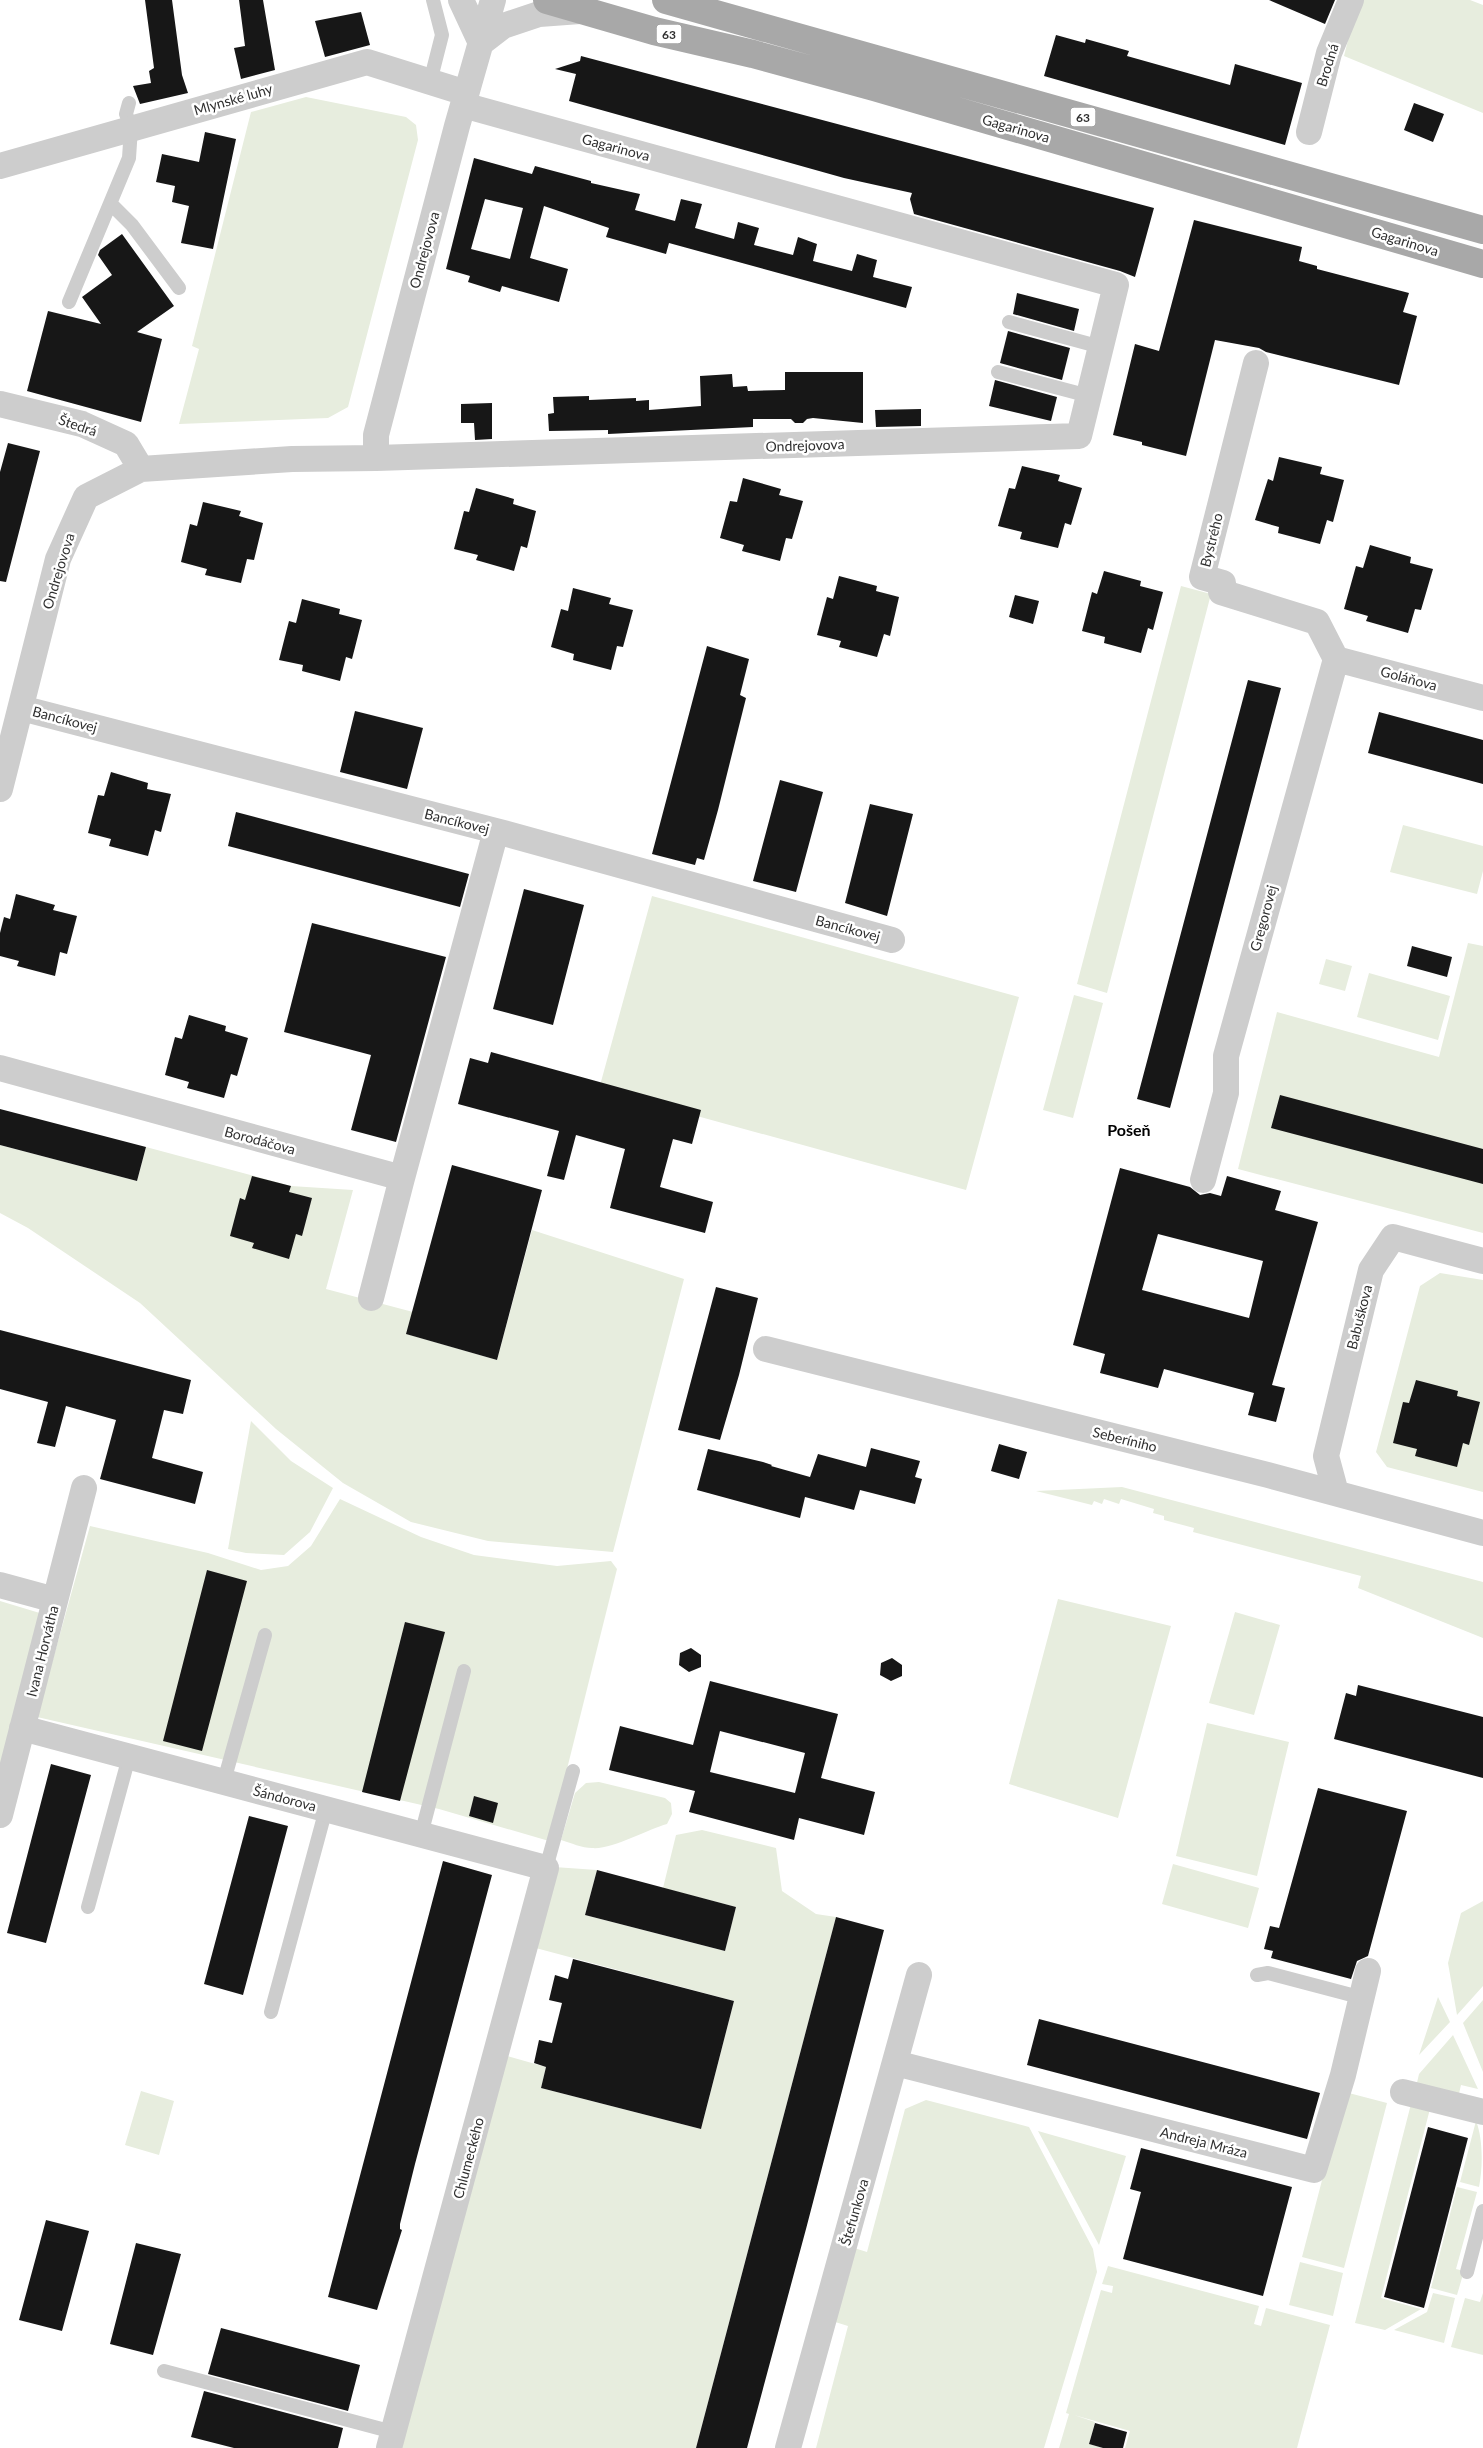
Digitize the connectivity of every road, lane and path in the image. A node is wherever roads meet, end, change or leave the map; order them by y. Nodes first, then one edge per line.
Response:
1 (432, 0) edge
2 (461, 0) edge
3 (493, 0) edge
4 (547, 0) edge
5 (666, 0) edge
6 (1351, 0) edge
7 (587, 11) junction
8 (481, 42) junction
9 (430, 82) junction
10 (465, 99) junction
11 (130, 115) junction
12 (1309, 132) dead end
13 (0, 166) edge
14 (111, 204) junction
15 (1483, 230) edge
16 (1483, 264) edge
17 (1116, 286) joint
18 (179, 288) dead end
19 (69, 302) dead end
20 (1009, 322) dead end
21 (1100, 347) junction
22 (1256, 363) dead end
23 (998, 372) dead end
24 (1089, 396) junction
25 (0, 404) edge
26 (376, 458) junction
27 (141, 469) junction
28 (1336, 659) junction
29 (1483, 698) edge
30 (21, 708) junction
31 (0, 789) edge
32 (496, 831) junction
33 (892, 940) dead end
34 (0, 1068) edge
35 (402, 1178) junction
36 (1204, 1180) dead end
37 (1483, 1261) edge
38 (371, 1298) dead end
39 (766, 1349) dead end
40 (84, 1488) dead end
41 (1336, 1493) junction
42 (1483, 1534) edge
43 (0, 1584) edge
44 (55, 1600) junction
45 (265, 1634) dead end
46 (464, 1671) dead end
47 (22, 1728) junction
48 (129, 1757) junction
49 (573, 1770) dead end
50 (224, 1782) junction
51 (326, 1809) junction
52 (0, 1814) edge
53 (421, 1835) junction
54 (546, 1868) junction
55 (88, 1907) dead end
56 (1368, 1971) dead end
57 (919, 1975) dead end
58 (1256, 1975) dead end
59 (1363, 1998) junction
60 (271, 2012) dead end
61 (895, 2063) junction
62 (1403, 2092) dead end
63 (1483, 2112) edge
64 (1483, 2211) edge
65 (1467, 2272) dead end
66 (164, 2371) dead end
67 (391, 2440) edge
68 (788, 2448) edge

1 - 9 lane
2 - 8 street
3 - 8 street, Ondrejovova
4 - 7 main road, Gagarinova / 63
5 - 15 main road, Gagarinova / 63
6 - 12 street, Brodná
7 - 8 street
7 - 16 main road, Gagarinova / 63
8 - 10 street, Ondrejovova
9 - 10 street, Mlynské luhy
9 - 11 street, Mlynské luhy
10 - 17 street, Gagarinova
10 - 26 street, Ondrejovova
11 - 13 street, Mlynské luhy
11 - 14 lane
14 - 18 lane
14 - 19 lane
17 - 21 street, Ondrejovova
20 - 21 lane
21 - 24 street, Ondrejovova
22 - 28 street, Bystrého
23 - 24 lane
24 - 26 street, Ondrejovova
25 - 27 street, Štedrá
26 - 27 street, Ondrejovova
27 - 30 street, Ondrejovova
28 - 29 street, Goláňova
28 - 36 street, Gregorovej
30 - 31 street, Ondrejovova
30 - 32 street, Bancíkovej
32 - 33 street, Bancíkovej
32 - 35 street
34 - 35 street, Borodáčova
35 - 38 street
37 - 41 street, Babuškova
39 - 41 street, Seberíniho
40 - 44 street, Ivana Horvátha
41 - 42 street, Seberíniho
43 - 44 street
44 - 47 street, Ivana Horvátha
45 - 50 lane
46 - 53 lane
47 - 48 street, Šándorova
47 - 52 street, Ivana Horvátha
48 - 50 street, Šándorova
48 - 55 lane
49 - 54 lane
50 - 51 street, Šándorova
51 - 53 street, Šándorova
51 - 60 lane
53 - 54 street, Šándorova
54 - 67 street, Chlumeckého
56 - 59 street, Andreja Mráza
57 - 61 street, Štefunkova
58 - 59 lane
59 - 61 street, Andreja Mráza
61 - 68 street, Štefunkova
62 - 63 street
64 - 65 lane
66 - 67 lane

